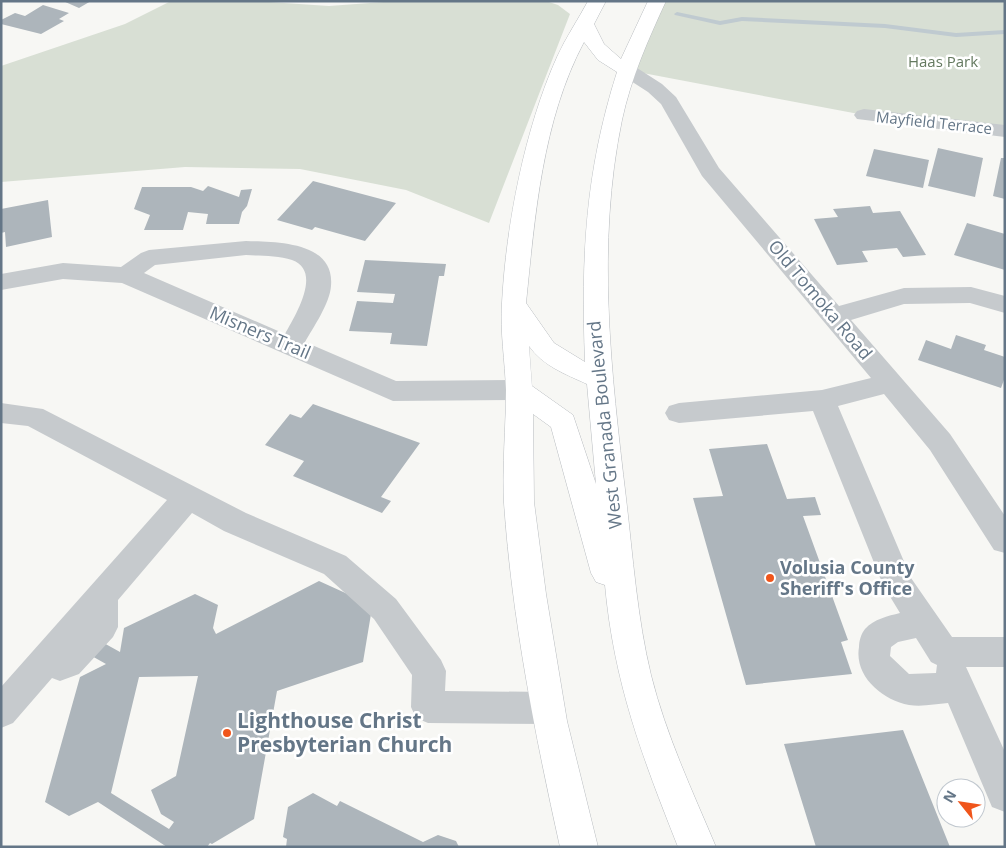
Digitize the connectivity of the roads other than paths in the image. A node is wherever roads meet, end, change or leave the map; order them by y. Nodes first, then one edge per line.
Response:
1 (597, 1) edge
2 (657, 1) edge
3 (584, 22) junction
4 (627, 70) junction
5 (864, 115) dead end
6 (1005, 131) edge
7 (126, 275) junction
8 (1, 282) edge
9 (514, 304) junction
10 (1005, 305) edge
11 (834, 316) junction
12 (290, 346) junction
13 (598, 378) junction
14 (891, 383) junction
15 (519, 390) junction
16 (822, 400) junction
17 (679, 412) dead end
18 (1, 413) edge
19 (187, 498) junction
20 (1001, 531) edge
21 (923, 622) junction
22 (629, 649) junction
23 (943, 652) junction
24 (1005, 652) edge
25 (958, 686) junction
26 (548, 708) junction
27 (1, 712) edge
28 (1005, 794) edge
29 (579, 847) edge
30 (697, 847) edge

1 - 3 main road
2 - 4 main road, West Granada Boulevard
3 - 4 main road
3 - 9 main road
4 - 11 street, Old Tomoka Road
4 - 13 main road, West Granada Boulevard
5 - 6 street, Mayfield Terrace
7 - 8 street, Misners Trail
7 - 12 street, Misners Trail
7 - 12 street
9 - 13 main road
9 - 15 main road
10 - 11 street
11 - 14 street, Old Tomoka Road
12 - 15 street, Misners Trail
13 - 22 main road, West Granada Boulevard
14 - 16 street
14 - 20 street, Old Tomoka Road
15 - 22 main road
15 - 26 main road
16 - 17 street
16 - 21 street
18 - 19 street
19 - 26 street
19 - 27 street
21 - 23 street
21 - 25 street
22 - 30 main road, West Granada Boulevard
23 - 24 street
23 - 25 street
25 - 28 street
26 - 29 main road

